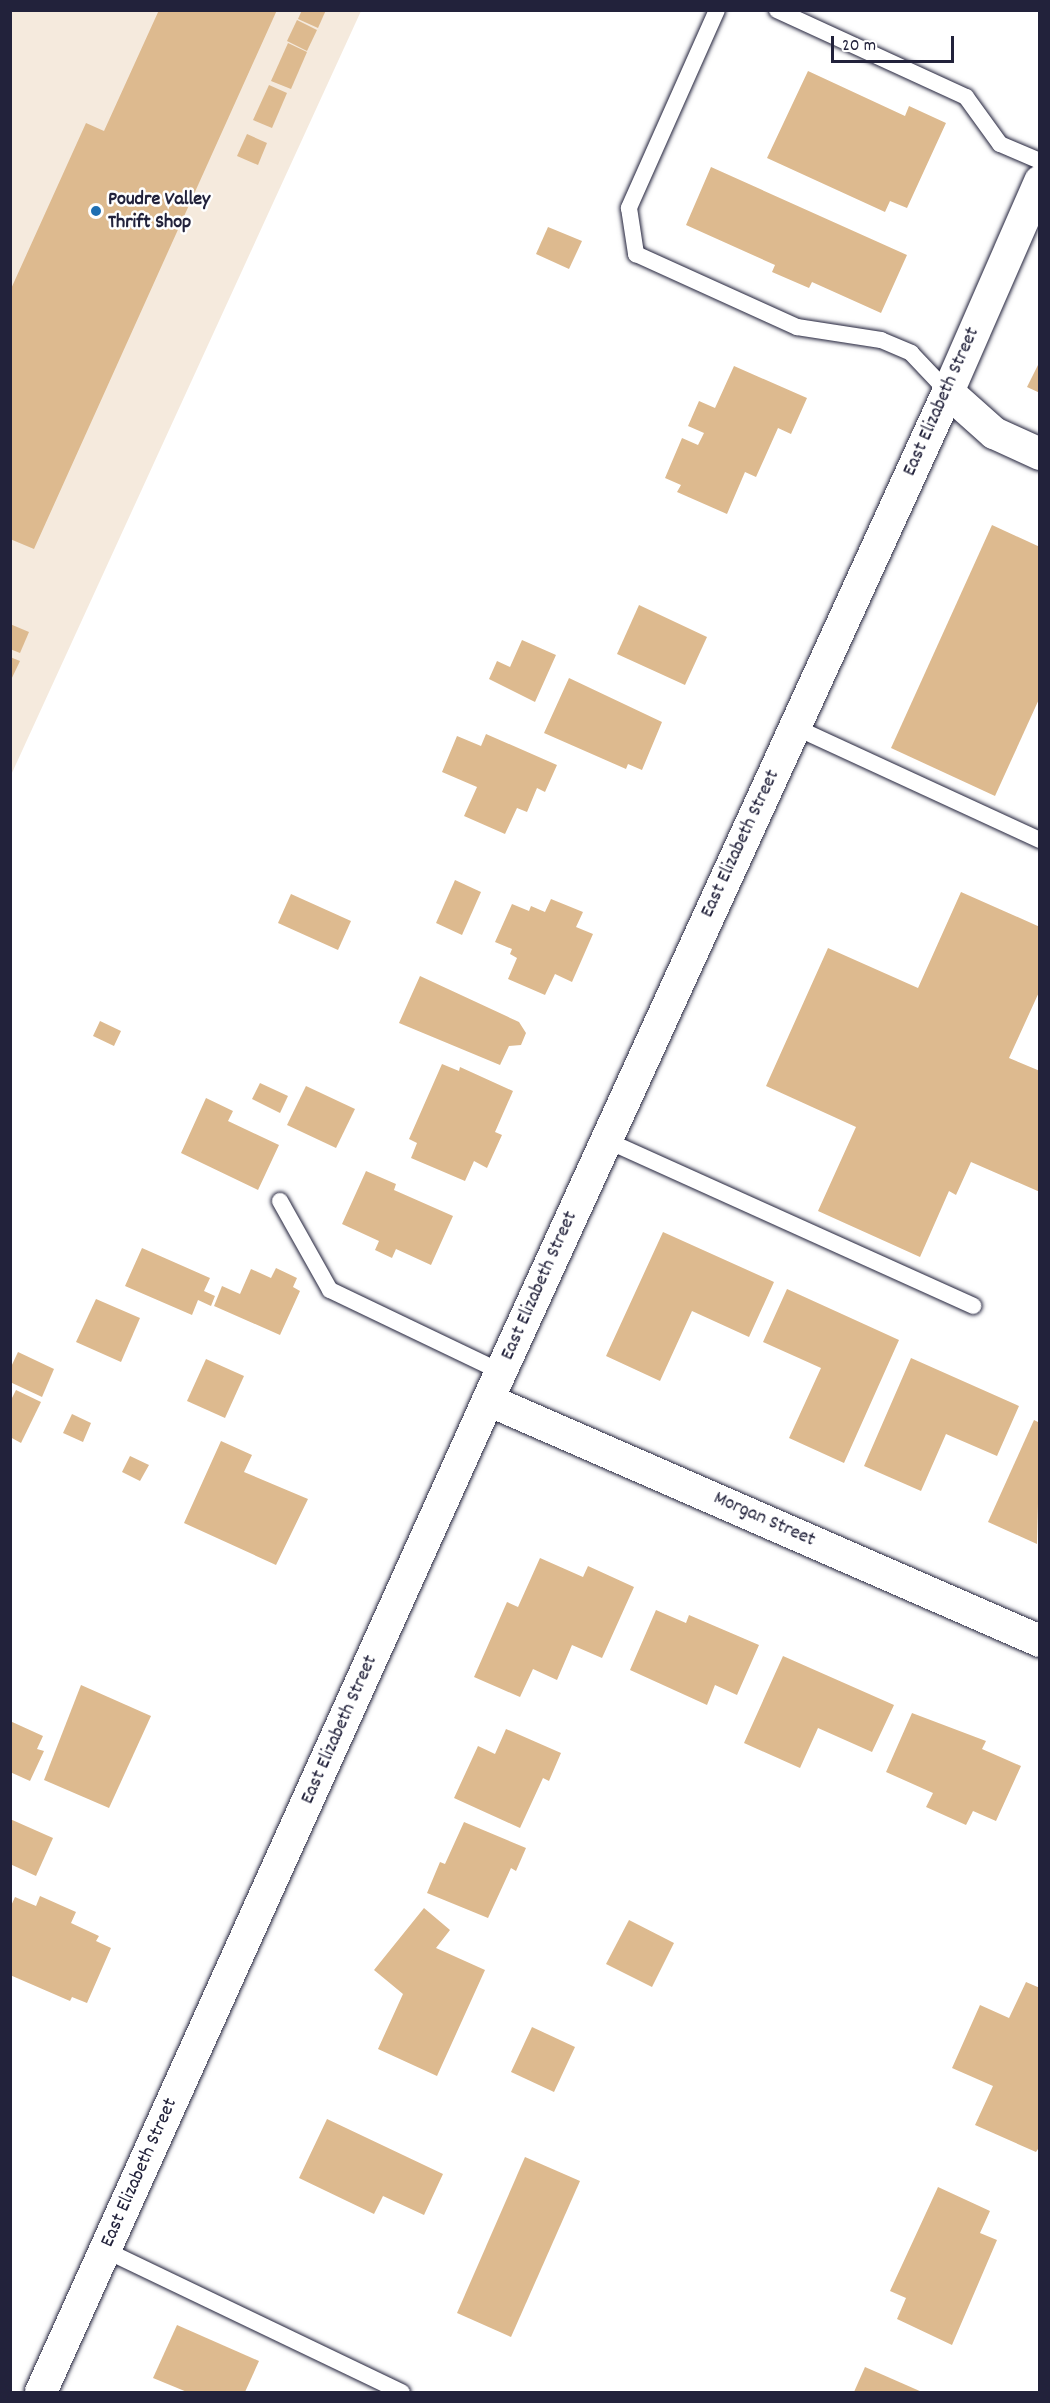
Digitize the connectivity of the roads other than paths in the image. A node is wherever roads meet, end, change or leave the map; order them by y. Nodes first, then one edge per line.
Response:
1 (717, 10) edge
2 (777, 10) edge
3 (1040, 160) edge
4 (1040, 181) edge
5 (948, 392) junction
6 (1040, 454) edge
7 (795, 727) junction
8 (1040, 840) edge
9 (606, 1140) junction
10 (280, 1201) dead end
11 (973, 1306) dead end
12 (494, 1386) junction
13 (1040, 1641) edge
14 (105, 2250) junction
15 (41, 2392) edge
16 (402, 2392) edge

1 - 5 lane
2 - 3 lane
4 - 5 street, East Elizabeth Street
5 - 6 street
5 - 7 street, East Elizabeth Street
7 - 8 lane
7 - 9 street, East Elizabeth Street
9 - 11 lane
9 - 12 street, East Elizabeth Street
10 - 12 lane
12 - 13 street, Morgan Street
12 - 14 street, East Elizabeth Street
14 - 15 street, East Elizabeth Street
14 - 16 lane

